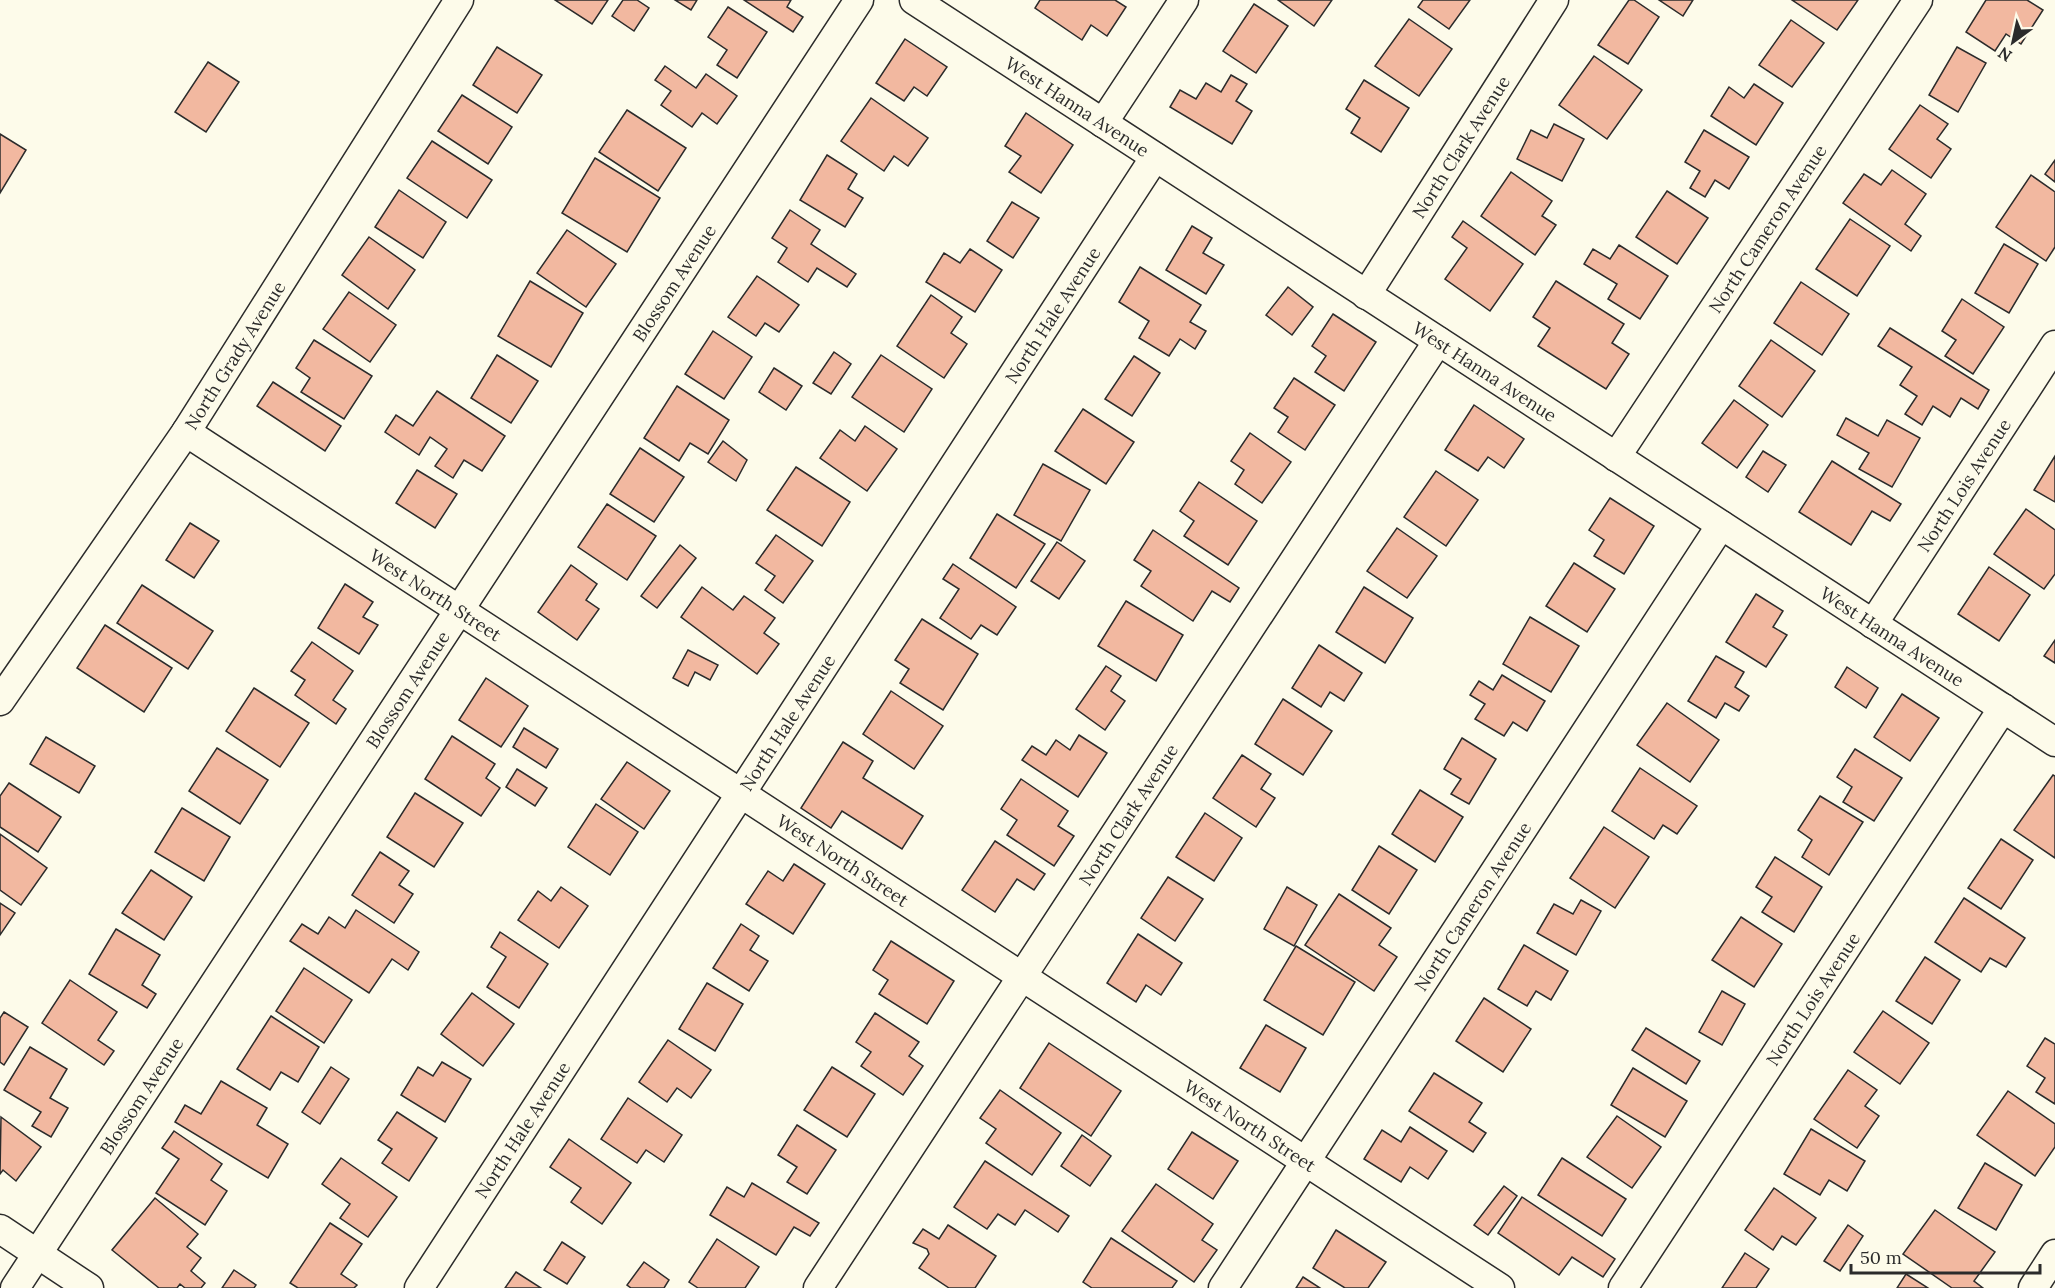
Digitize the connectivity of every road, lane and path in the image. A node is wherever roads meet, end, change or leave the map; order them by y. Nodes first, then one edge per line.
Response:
1 (459, 0) edge
2 (859, 0) edge
3 (914, 0) edge
4 (1184, 0) edge
5 (1554, 0) edge
6 (1918, 0) edge
7 (1103, 123) junction
8 (1155, 157) junction
9 (1366, 295) junction
10 (1438, 341) junction
11 (2055, 345) edge
12 (186, 432) junction
13 (1616, 457) junction
14 (1721, 525) junction
15 (460, 610) junction
16 (1873, 624) junction
17 (0, 701) edge
18 (2003, 708) junction
19 (2055, 742) edge
20 (741, 794) junction
21 (1023, 977) junction
22 (1306, 1162) junction
23 (0, 1229) edge
24 (38, 1254) junction
25 (2055, 1254) edge
26 (15, 1288) edge
27 (89, 1288) edge
28 (419, 1288) edge
29 (818, 1288) edge
30 (1223, 1288) edge
31 (1500, 1288) edge
32 (1623, 1288) edge
33 (2033, 1288) edge

1 - 12 street, North Grady Avenue
2 - 15 street, Blossom Avenue
3 - 7 street, West Hanna Avenue
4 - 7 street
5 - 9 street, North Clark Avenue
6 - 13 street, North Cameron Avenue
7 - 8 street, West Hanna Avenue
8 - 9 street, West Hanna Avenue
8 - 20 street, North Hale Avenue
9 - 10 street, West Hanna Avenue
10 - 13 street, West Hanna Avenue
10 - 21 street, North Clark Avenue
11 - 16 street, North Lois Avenue
12 - 15 street, West North Street
12 - 17 street, North Grady Avenue
13 - 14 street, West Hanna Avenue
14 - 16 street, West Hanna Avenue
14 - 22 street, North Cameron Avenue
15 - 20 street, West North Street
15 - 24 street, Blossom Avenue
16 - 18 street, West Hanna Avenue
18 - 19 street, West Hanna Avenue
18 - 32 street, North Lois Avenue
20 - 21 street, West North Street
20 - 28 street, North Hale Avenue
21 - 22 street, West North Street
21 - 29 street, North Clark Avenue
22 - 30 street, North Cameron Avenue
22 - 31 street, West North Street
23 - 24 street
24 - 26 street, Blossom Avenue
24 - 27 street
25 - 33 street

